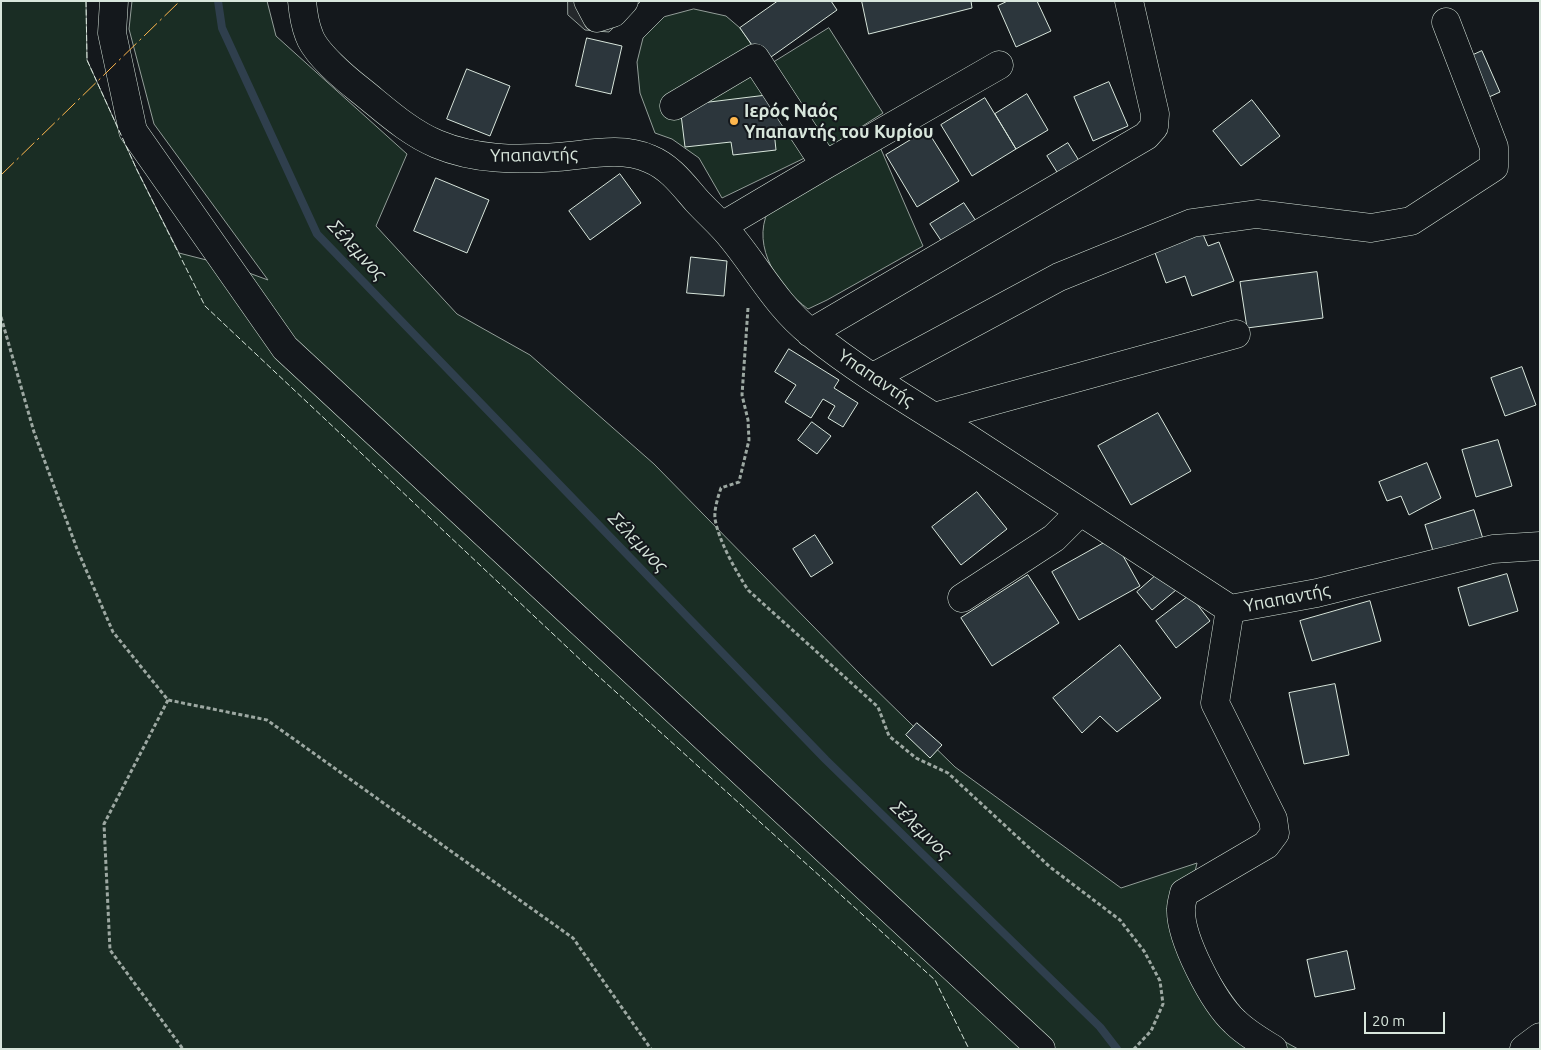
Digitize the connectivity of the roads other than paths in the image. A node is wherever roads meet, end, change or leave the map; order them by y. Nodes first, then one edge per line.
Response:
1 (114, 1) edge
2 (302, 1) edge
3 (588, 1) edge
4 (624, 1) edge
5 (1129, 1) edge
6 (1446, 22) dead end
7 (999, 64) dead end
8 (674, 106) dead end
9 (825, 165) junction
10 (722, 226) junction
11 (810, 333) junction
12 (1236, 334) dead end
13 (873, 377) junction
14 (934, 416) junction
15 (1080, 512) junction
16 (1540, 546) edge
17 (962, 598) dead end
18 (1230, 609) junction
19 (1540, 1037) edge
20 (1041, 1049) edge
21 (1273, 1049) edge
22 (1524, 1049) edge

1 - 20 street
2 - 10 street, Υπαπαντής
3 - 4 street
5 - 11 street
6 - 13 street
7 - 9 street
8 - 9 street
9 - 10 street
10 - 11 street, Υπαπαντής
11 - 13 street, Υπαπαντής
12 - 14 street
13 - 14 street, Υπαπαντής
14 - 15 street, Υπαπαντής
15 - 17 street
15 - 18 street, Υπαπαντής
16 - 18 street, Υπαπαντής
18 - 21 street
19 - 22 street

